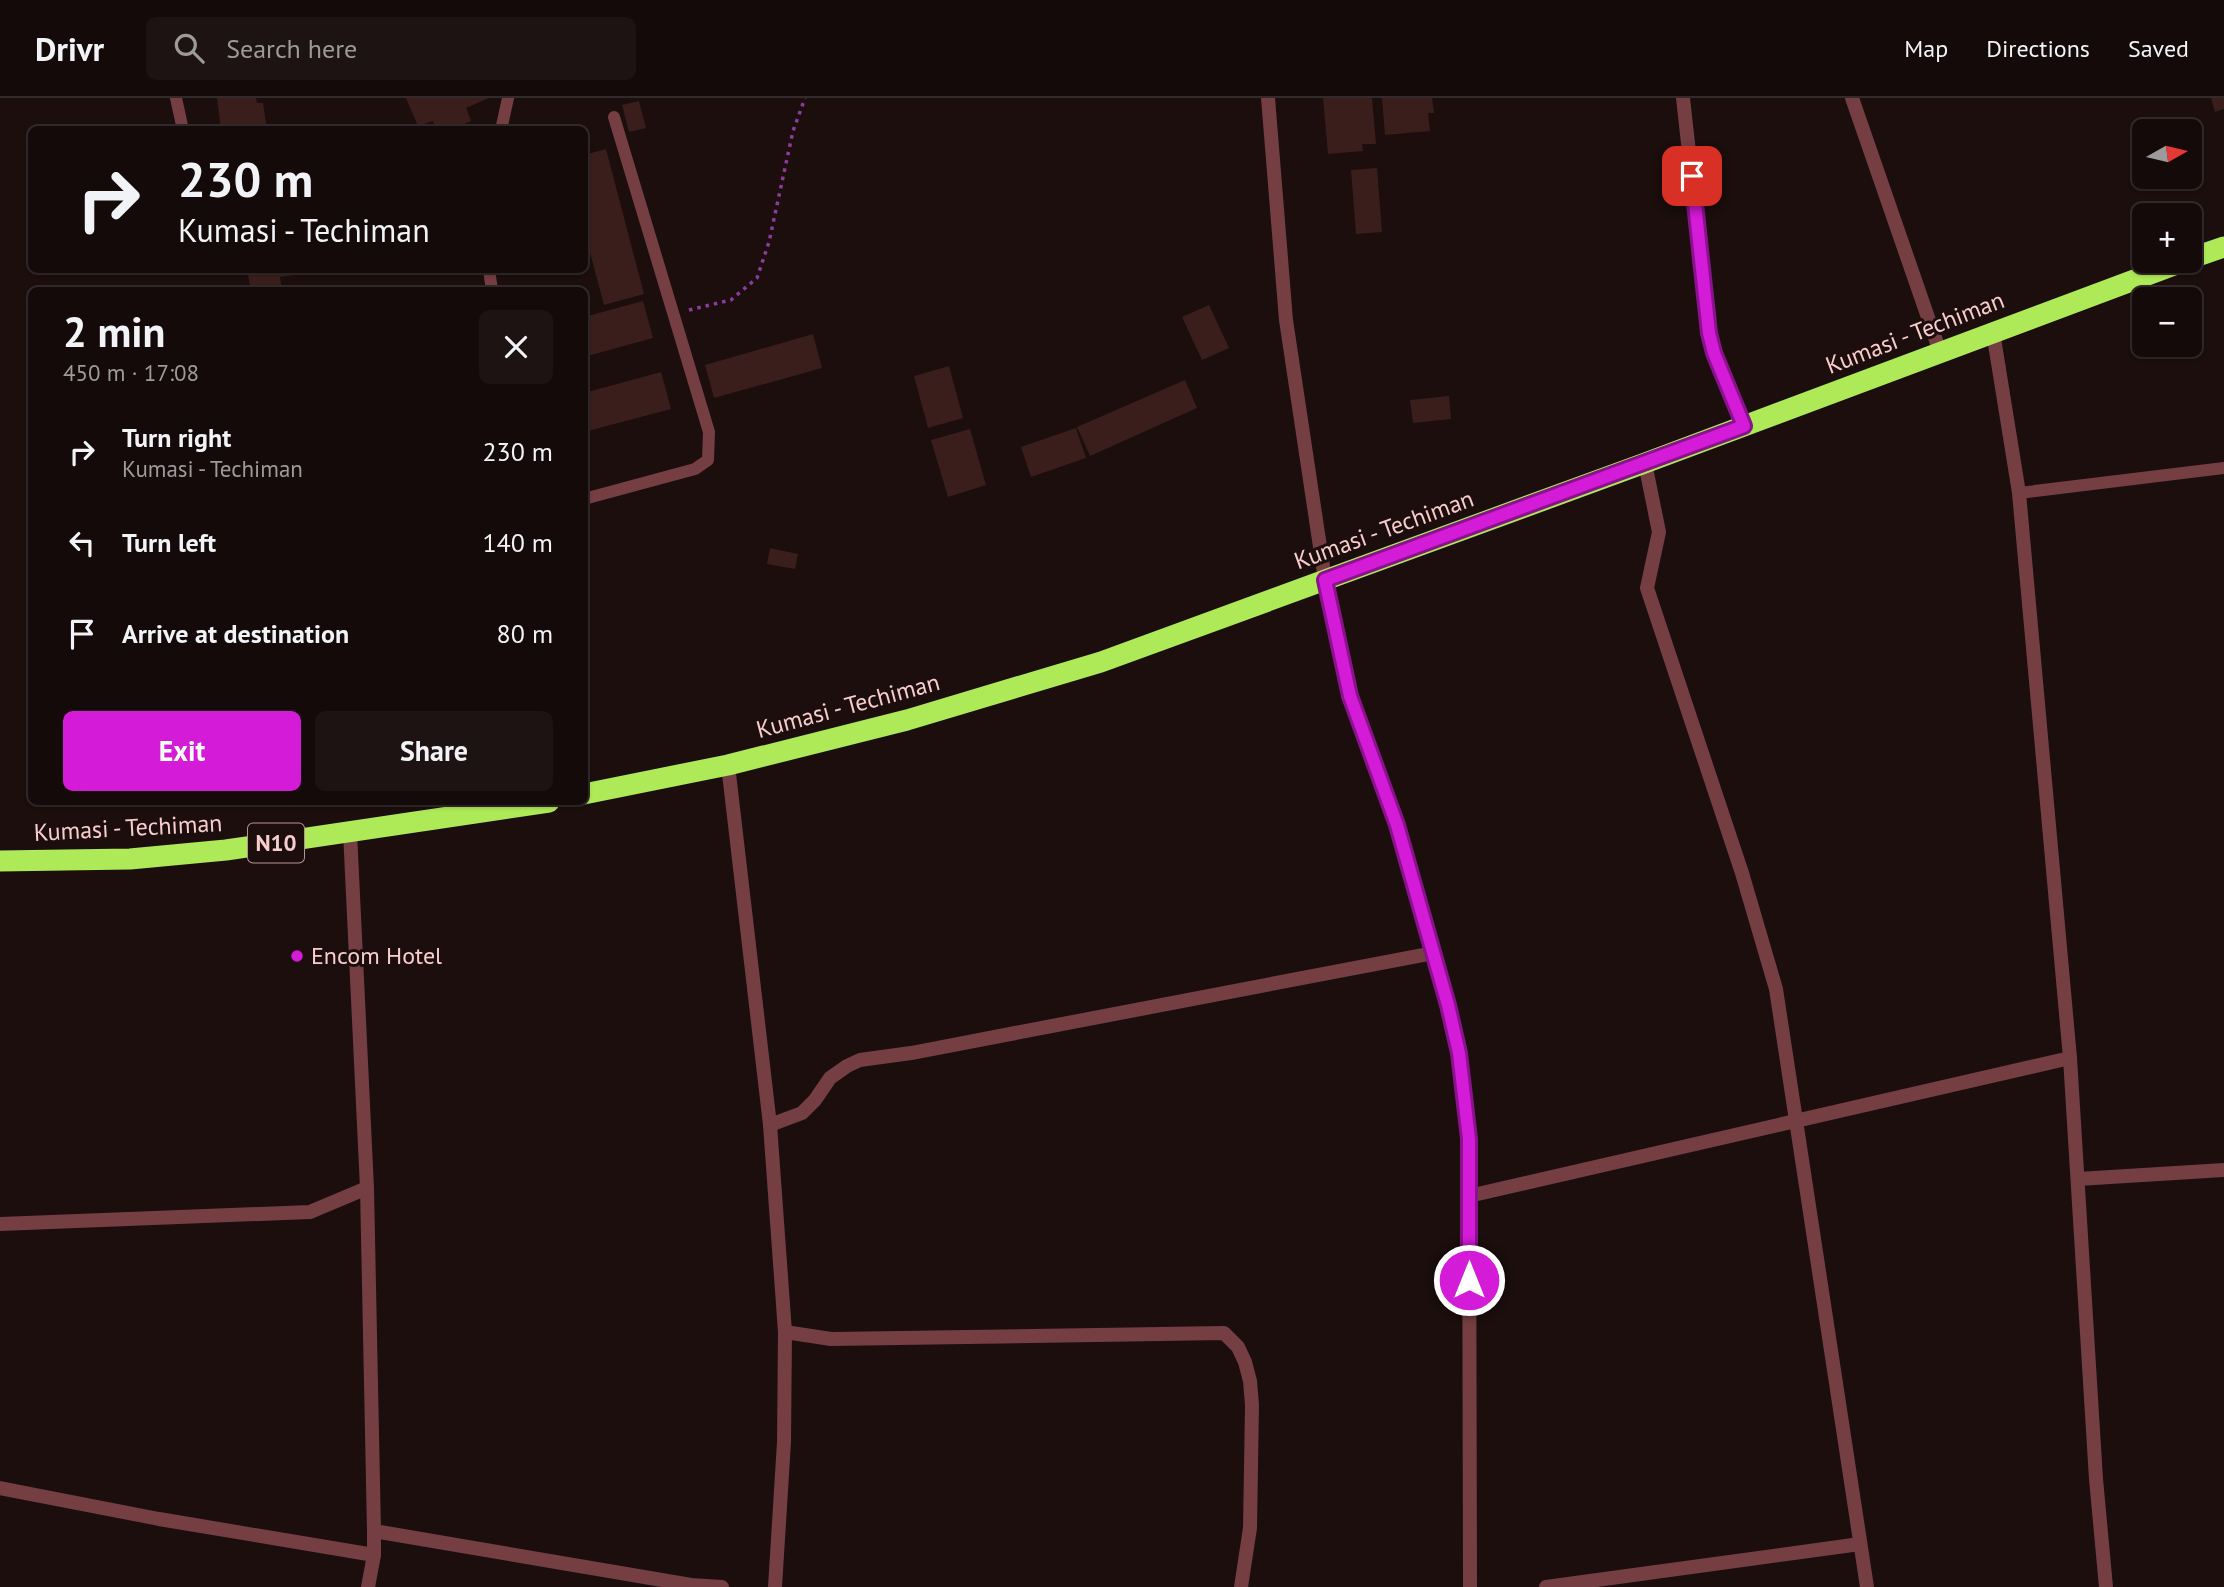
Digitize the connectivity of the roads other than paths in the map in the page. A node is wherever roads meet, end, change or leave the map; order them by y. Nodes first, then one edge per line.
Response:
1 (176, 98) edge
2 (508, 98) edge
3 (1268, 98) edge
4 (1683, 98) edge
5 (1852, 98) edge
6 (614, 117) dead end
7 (182, 126) edge
8 (502, 126) edge
9 (2224, 247) edge
10 (2202, 255) edge
11 (2152, 273) edge
12 (1993, 332) junction
13 (1940, 352) junction
14 (1744, 426) junction
15 (1644, 463) junction
16 (2224, 468) edge
17 (2020, 493) junction
18 (588, 498) edge
19 (1325, 580) junction
20 (728, 765) junction
21 (588, 793) edge
22 (529, 805) edge
23 (350, 832) junction
24 (0, 861) edge
25 (1433, 953) junction
26 (2070, 1058) junction
27 (1795, 1121) junction
28 (770, 1125) junction
29 (2224, 1170) edge
30 (2078, 1179) junction
31 (367, 1188) junction
32 (1469, 1196) junction
33 (0, 1224) edge
34 (785, 1332) junction
35 (0, 1488) edge
36 (374, 1531) junction
37 (1860, 1545) junction
38 (373, 1555) junction
39 (368, 1587) edge
40 (722, 1587) edge
41 (775, 1587) edge
42 (1241, 1587) edge
43 (1470, 1587) edge
44 (1546, 1587) edge
45 (1867, 1587) edge
46 (2106, 1587) edge

1 - 7 lane
2 - 8 lane
3 - 19 street
4 - 14 street
5 - 13 street
6 - 18 lane
9 - 10 highway, Kumasi - Techiman
11 - 12 highway, Kumasi - Techiman
12 - 13 highway, Kumasi - Techiman
12 - 17 street
13 - 14 highway, Kumasi - Techiman
14 - 15 highway, Kumasi - Techiman
15 - 19 highway, Kumasi - Techiman
15 - 27 street
16 - 17 lane
17 - 26 street
19 - 20 highway, Kumasi - Techiman
19 - 25 street
20 - 21 highway, Kumasi - Techiman
20 - 28 street
22 - 23 highway, Kumasi - Techiman / N10
23 - 24 highway, Kumasi - Techiman / N10
23 - 31 street
25 - 28 street
25 - 32 street
26 - 27 street
26 - 30 street
27 - 32 street
27 - 37 street
28 - 34 street
29 - 30 street
30 - 46 street
31 - 33 street
31 - 36 street
32 - 43 street
34 - 41 street
34 - 42 street
35 - 38 street
36 - 38 street
36 - 40 street
37 - 44 street
37 - 45 street
38 - 39 street

